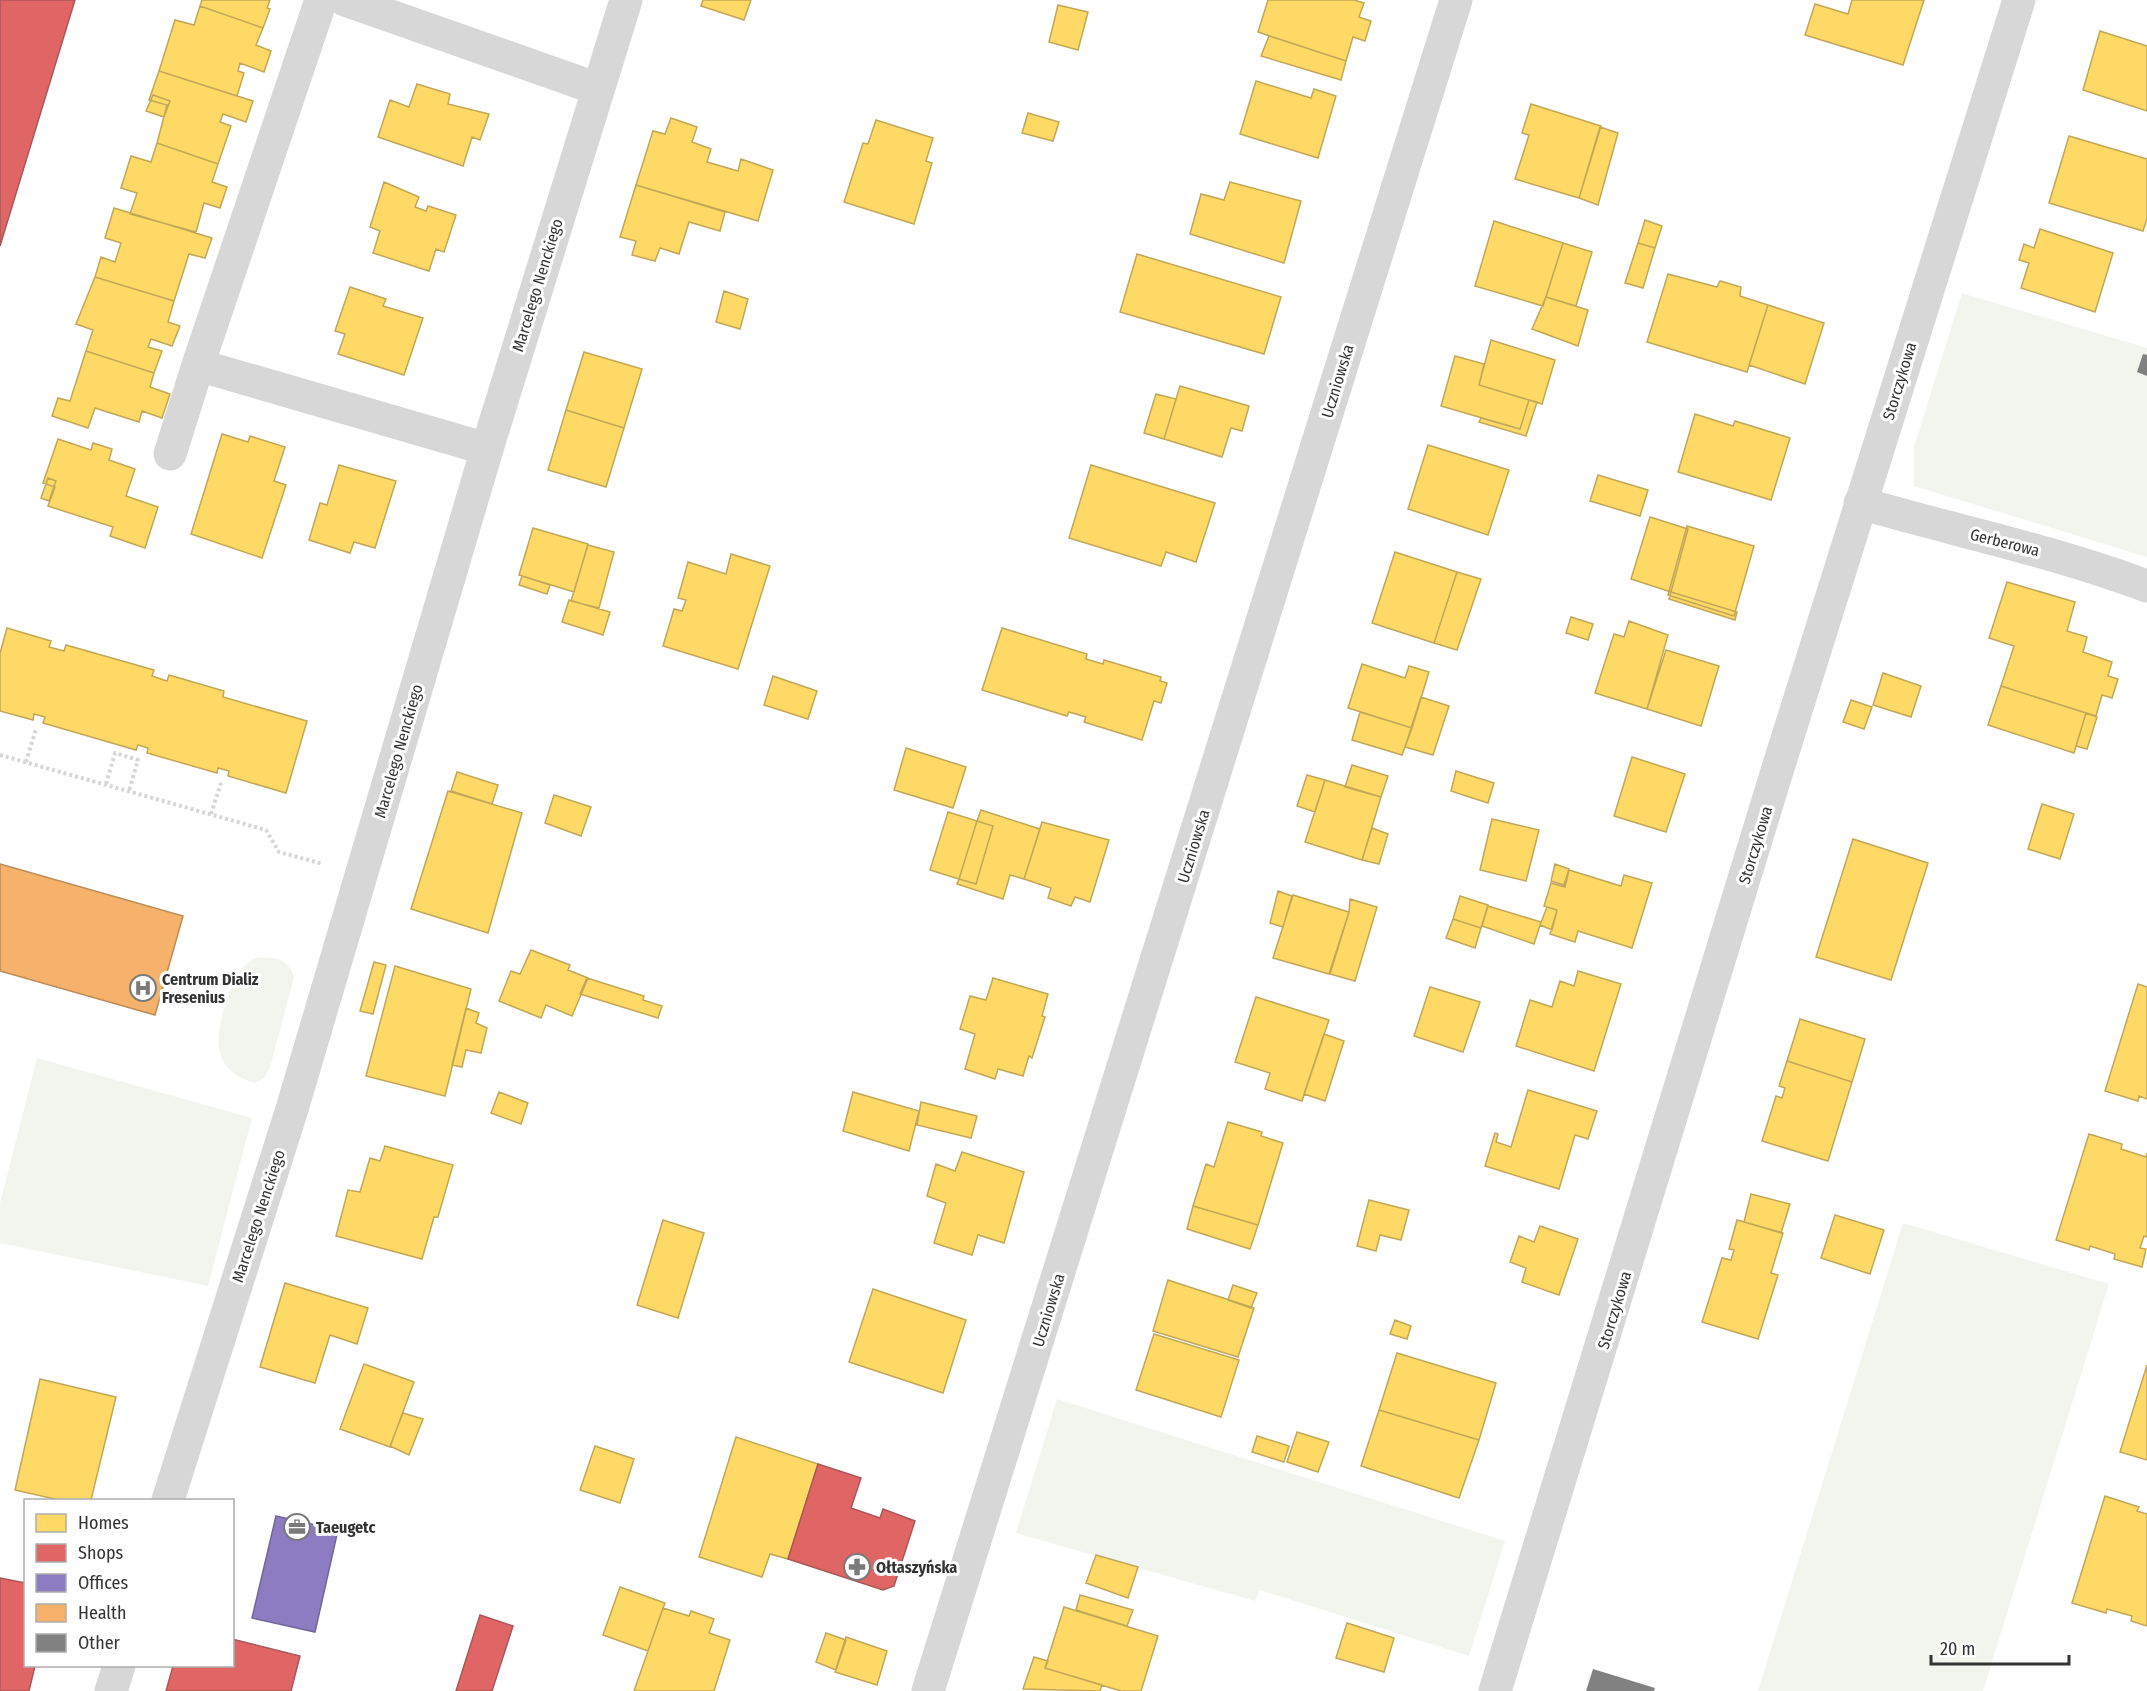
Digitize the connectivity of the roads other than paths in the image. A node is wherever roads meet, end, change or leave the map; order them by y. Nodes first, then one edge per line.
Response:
1 (321, 0) edge
2 (345, 0) edge
3 (626, 0) edge
4 (1456, 0) edge
5 (2019, 0) edge
6 (598, 89) junction
7 (198, 365) junction
8 (487, 449) junction
9 (170, 454) dead end
10 (1860, 503) junction
11 (2147, 586) edge
12 (168, 1499) edge
13 (118, 1667) edge
14 (111, 1691) edge
15 (928, 1691) edge
16 (1495, 1691) edge

1 - 7 street
2 - 6 street
3 - 6 street, Marcelego Nenckiego
4 - 15 street, Uczniowska
5 - 10 street, Storczykowa
6 - 8 street, Marcelego Nenckiego
7 - 8 street
7 - 9 street
8 - 12 street, Marcelego Nenckiego
10 - 11 street, Gerberowa
10 - 16 street, Storczykowa
13 - 14 street

